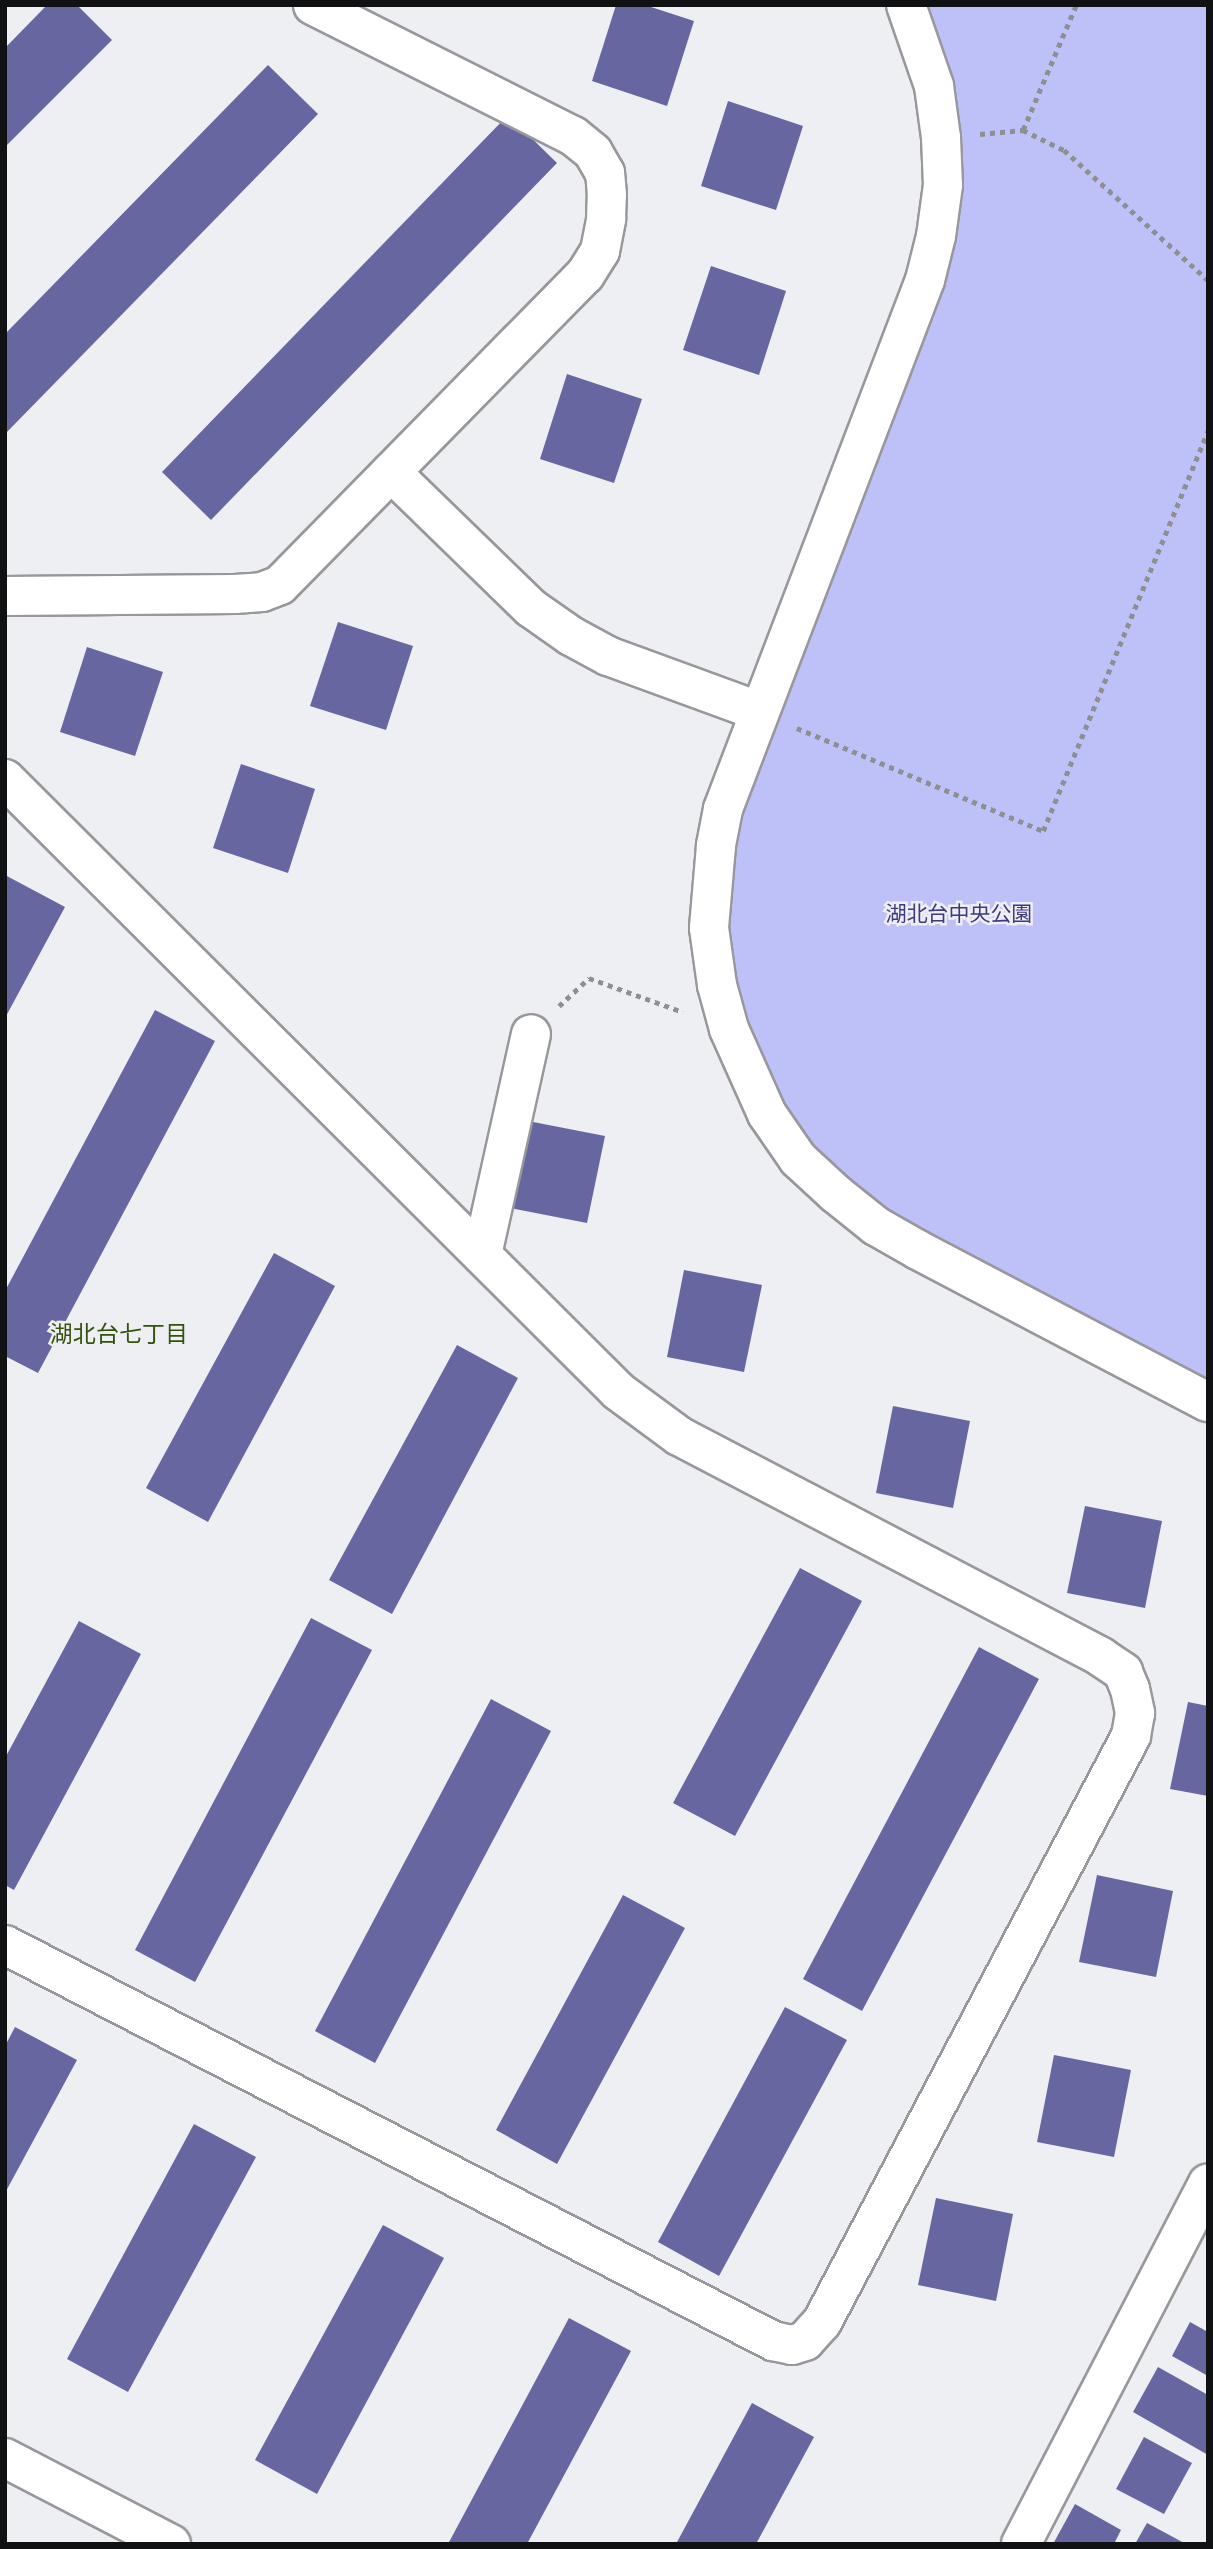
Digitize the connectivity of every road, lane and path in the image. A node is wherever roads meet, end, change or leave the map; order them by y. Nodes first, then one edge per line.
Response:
1 (313, 5) edge
2 (906, 5) edge
3 (1076, 5) edge
4 (1023, 130) junction
5 (941, 138) junction
6 (1208, 280) edge
7 (1208, 431) edge
8 (391, 472) junction
9 (5, 596) edge
10 (758, 711) junction
11 (5, 779) edge
12 (589, 978) dead end
13 (729, 1029) junction
14 (531, 1034) dead end
15 (482, 1255) junction
16 (1208, 1402) edge
17 (5, 1945) edge
18 (1208, 2184) edge
19 (5, 2458) edge
20 (171, 2544) edge
21 (1021, 2544) edge

1 - 8 street
2 - 5 street
3 - 4 path
4 - 5 path
4 - 6 path
5 - 10 street
7 - 10 path
8 - 9 street
8 - 10 street
10 - 13 street
11 - 15 street
12 - 13 path
13 - 16 street
14 - 15 street
15 - 17 street
18 - 21 street
19 - 20 street

